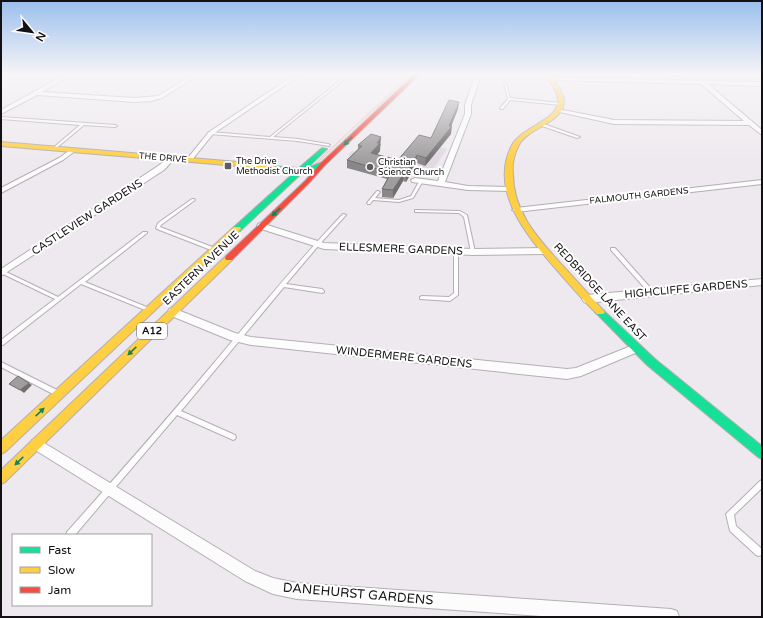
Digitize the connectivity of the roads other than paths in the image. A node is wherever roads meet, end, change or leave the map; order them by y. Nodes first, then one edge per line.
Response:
1 (16, 104) edge
2 (255, 104) edge
3 (313, 104) edge
4 (387, 104) edge
5 (468, 104) edge
6 (505, 104) edge
7 (539, 104) edge
8 (560, 104) edge
9 (726, 104) edge
10 (559, 107) junction
11 (502, 108) dead end
12 (1, 112) edge
13 (1, 118) edge
14 (83, 124) junction
15 (540, 124) junction
16 (748, 124) junction
17 (115, 126) dead end
18 (762, 133) edge
19 (210, 134) junction
20 (578, 137) dead end
21 (270, 138) junction
22 (331, 142) joint
23 (1, 144) edge
24 (54, 149) junction
25 (73, 150) junction
26 (171, 158) junction
27 (189, 160) junction
28 (323, 164) junction
29 (301, 170) junction
30 (418, 181) joint
31 (762, 182) edge
32 (441, 184) junction
33 (510, 189) junction
34 (1, 191) edge
35 (378, 192) dead end
36 (372, 199) junction
37 (193, 200) dead end
38 (369, 204) dead end
39 (516, 210) junction
40 (416, 211) dead end
41 (344, 215) dead end
42 (261, 226) junction
43 (145, 233) dead end
44 (317, 244) junction
45 (613, 249) dead end
46 (216, 250) junction
47 (544, 251) junction
48 (456, 252) junction
49 (472, 252) junction
50 (2, 273) edge
51 (81, 282) junction
52 (762, 282) edge
53 (282, 285) junction
54 (322, 291) dead end
55 (652, 293) junction
56 (422, 298) dead end
57 (59, 299) junction
58 (587, 299) junction
59 (150, 310) junction
60 (173, 312) junction
61 (238, 338) junction
62 (1, 343) edge
63 (636, 348) junction
64 (1, 364) edge
65 (60, 394) junction
66 (176, 412) junction
67 (233, 437) dead end
68 (36, 444) junction
69 (1, 448) edge
70 (762, 453) edge
71 (1, 478) edge
72 (762, 483) edge
73 (110, 489) junction
74 (71, 534) edge
75 (759, 552) dead end
76 (671, 617) edge

1 - 12 street
2 - 19 street
3 - 21 lane
4 -> 28 main road, EASTERN AVENUE / A12
5 - 32 street
6 - 11 lane
7 - 10 lane
8 - 10 main road
9 - 16 street
10 - 15 main road, REDBRIDGE LANE EAST
10 - 16 street
13 - 14 lane
14 - 17 lane
14 - 24 lane
15 - 20 lane
15 - 33 main road, REDBRIDGE LANE EAST
16 - 18 street
19 - 21 lane
19 - 27 street
21 - 22 lane
22 - 29 main road, EASTERN AVENUE / A12
23 - 24 main road, THE DRIVE
24 - 25 main road, THE DRIVE
25 - 26 main road, THE DRIVE
25 - 34 street
26 - 27 main road, THE DRIVE
26 - 50 street, CASTLEVIEW GARDENS
27 - 29 main road, THE DRIVE
28 - 29 main road, THE DRIVE
28 -> 42 main road, EASTERN AVENUE / A12
29 - 46 main road, EASTERN AVENUE / A12
30 - 32 street
30 - 36 lane
31 - 39 street, FALMOUTH GARDENS
32 - 33 street
33 - 39 main road, REDBRIDGE LANE EAST
35 - 36 lane
36 - 38 lane
37 - 46 lane
39 - 47 main road, REDBRIDGE LANE EAST
40 - 49 lane
41 - 44 lane
42 - 44 street, ELLESMERE GARDENS
42 - 60 main road, EASTERN AVENUE / A12
43 - 51 lane
44 - 48 street, ELLESMERE GARDENS
44 - 53 lane
45 - 55 lane
46 - 59 main road, EASTERN AVENUE / A12
47 - 49 street, ELLESMERE GARDENS
47 - 58 main road, REDBRIDGE LANE EAST
48 - 49 street, ELLESMERE GARDENS
48 - 56 lane
50 - 57 lane
51 - 57 lane
51 - 59 lane
52 - 55 street, HIGHCLIFFE GARDENS
53 - 54 lane
53 - 61 lane
55 - 58 street, HIGHCLIFFE GARDENS
57 - 62 lane
58 - 63 main road, REDBRIDGE LANE EAST
59 - 65 main road, EASTERN AVENUE / A12
60 - 61 street, WINDERMERE GARDENS
60 -> 68 main road, EASTERN AVENUE / A12
61 - 63 street, WINDERMERE GARDENS
61 - 66 lane
63 - 70 main road, REDBRIDGE LANE EAST
64 - 65 lane
69 -> 65 main road, EASTERN AVENUE / A12
66 - 67 lane
66 - 73 lane
68 -> 71 main road, EASTERN AVENUE / A12
68 - 73 street, DANEHURST GARDENS
72 - 75 lane
73 - 74 lane
73 - 76 street, DANEHURST GARDENS

